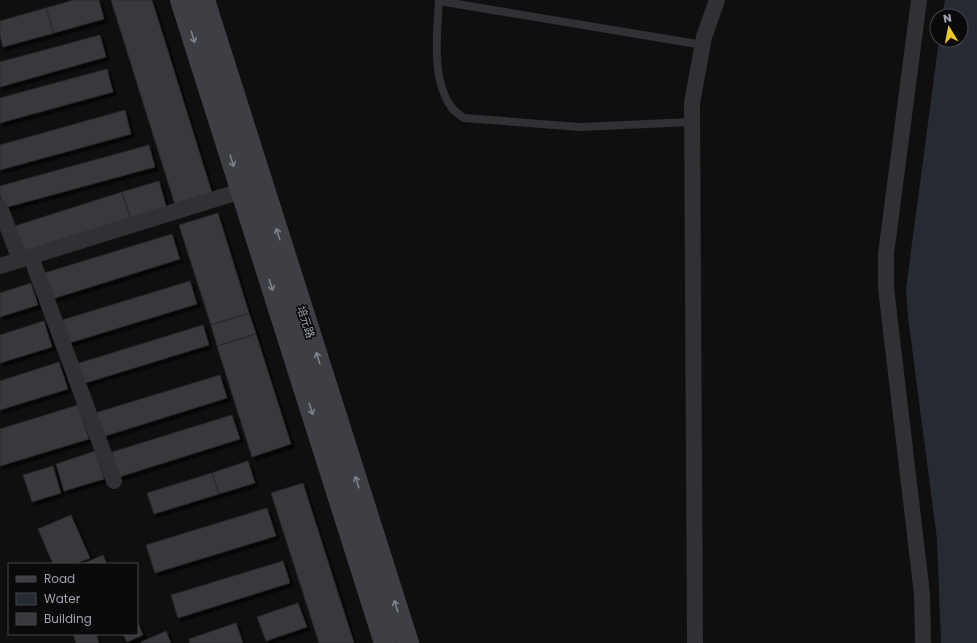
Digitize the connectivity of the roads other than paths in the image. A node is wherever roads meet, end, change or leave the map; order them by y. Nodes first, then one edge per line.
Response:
1 (181, 0) edge
2 (204, 0) edge
3 (439, 0) edge
4 (717, 0) edge
5 (919, 0) edge
6 (703, 45) junction
7 (692, 122) junction
8 (242, 191) junction
9 (0, 207) edge
10 (26, 258) junction
11 (0, 266) edge
12 (114, 481) dead end
13 (385, 643) edge
14 (408, 643) edge
15 (695, 643) edge
16 (923, 643) edge

1 -> 8 main road, 培元路
14 -> 2 main road, 培元路
3 - 6 lane
3 - 7 lane
4 - 6 street
5 - 16 street
6 - 7 street
7 - 15 street
8 - 10 street
8 -> 13 main road, 培元路
9 - 10 street
10 - 11 street
10 - 12 street

